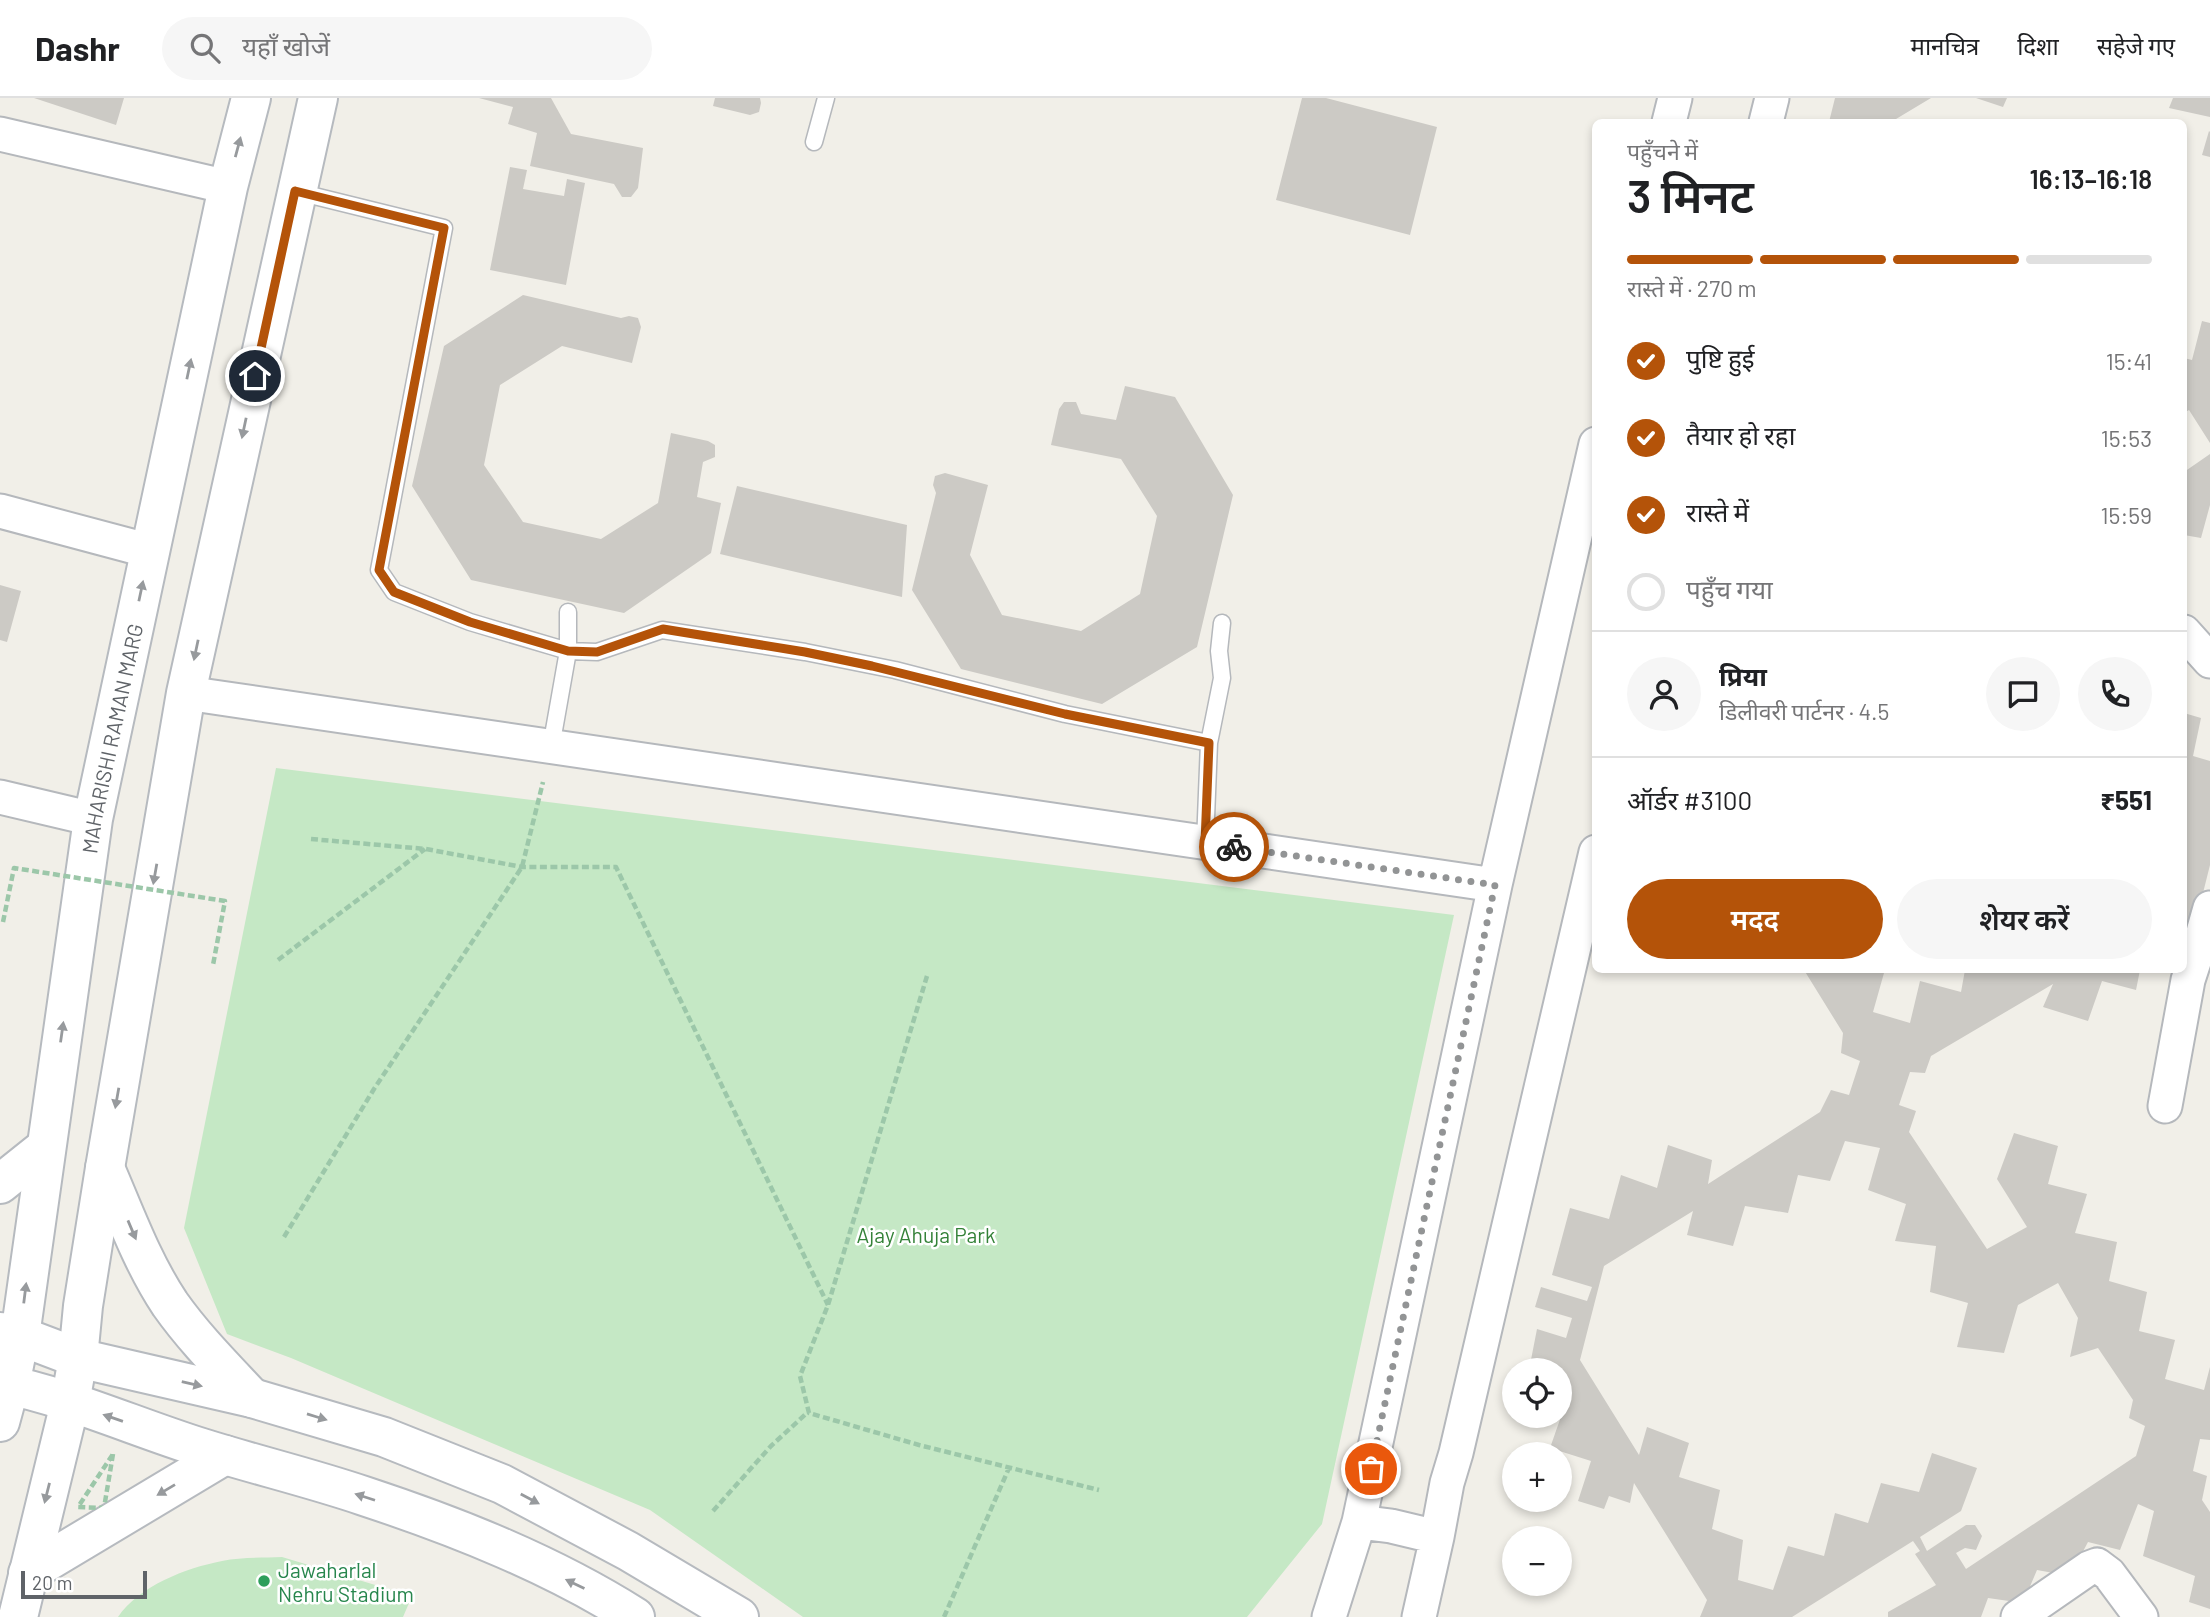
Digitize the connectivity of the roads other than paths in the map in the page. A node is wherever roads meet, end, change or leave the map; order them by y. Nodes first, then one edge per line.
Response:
1 (251, 98) edge
2 (318, 98) edge
3 (826, 98) edge
4 (1675, 98) edge
5 (1772, 98) edge
6 (1670, 119) edge
7 (1767, 119) edge
8 (0, 134) edge
9 (814, 142) dead end
10 (228, 187) junction
11 (295, 191) junction
12 (1592, 461) edge
13 (0, 511) edge
14 (149, 551) junction
15 (568, 612) dead end
16 (1222, 623) dead end
17 (2187, 635) edge
18 (568, 651) junction
19 (2210, 661) edge
20 (186, 693) junction
21 (1209, 743) junction
22 (551, 747) junction
23 (0, 797) edge
24 (93, 819) junction
25 (1205, 843) junction
26 (1592, 869) edge
27 (1495, 885) junction
28 (2210, 908) edge
29 (2205, 945) edge
30 (2165, 1106) dead end
31 (45, 1148) junction
32 (105, 1168) junction
33 (0, 1184) edge
34 (10, 1334) edge
35 (78, 1358) junction
36 (5, 1384) edge
37 (252, 1398) junction
38 (70, 1403) junction
39 (0, 1422) edge
40 (225, 1455) junction
41 (1359, 1522) junction
42 (1437, 1537) junction
43 (28, 1573) junction
44 (1327, 1612) edge
45 (18, 1617) edge
46 (635, 1617) edge
47 (739, 1617) edge
48 (1419, 1617) edge
49 (2018, 1617) edge
50 (2141, 1617) edge

10 -> 1 main road, MAHARISHI RAMAN MARG
2 - 11 main road
3 - 9 lane
4 - 6 street
5 - 7 street
8 - 10 street
14 -> 10 main road, MAHARISHI RAMAN MARG
11 - 18 lane
11 -> 20 main road
12 - 27 street
13 - 14 street
24 -> 14 main road, MAHARISHI RAMAN MARG
15 - 18 lane
16 - 21 lane
17 - 19 street
18 - 21 lane
18 - 22 lane
20 - 22 street
20 -> 32 main road
21 - 25 lane
22 - 25 street
23 - 24 street
31 -> 24 main road, MAHARISHI RAMAN MARG
25 - 27 street
26 - 42 street
27 - 41 street
28 - 29 street
29 - 30 street
31 - 33 main road
34 -> 31 main road, MAHARISHI RAMAN MARG
32 - 35 main road
32 -> 37 main road
34 - 35 main road
34 - 36 main road, MAHARISHI RAMAN MARG
35 -> 37 main road
35 - 38 main road
36 - 38 main road
36 - 39 main road, MAHARISHI RAMAN MARG
37 -> 47 main road
40 -> 38 main road
38 -> 43 main road
40 -> 43 main road
46 -> 40 main road
41 - 42 street
41 - 44 street
42 - 48 street
43 - 45 main road
49 - 50 street

